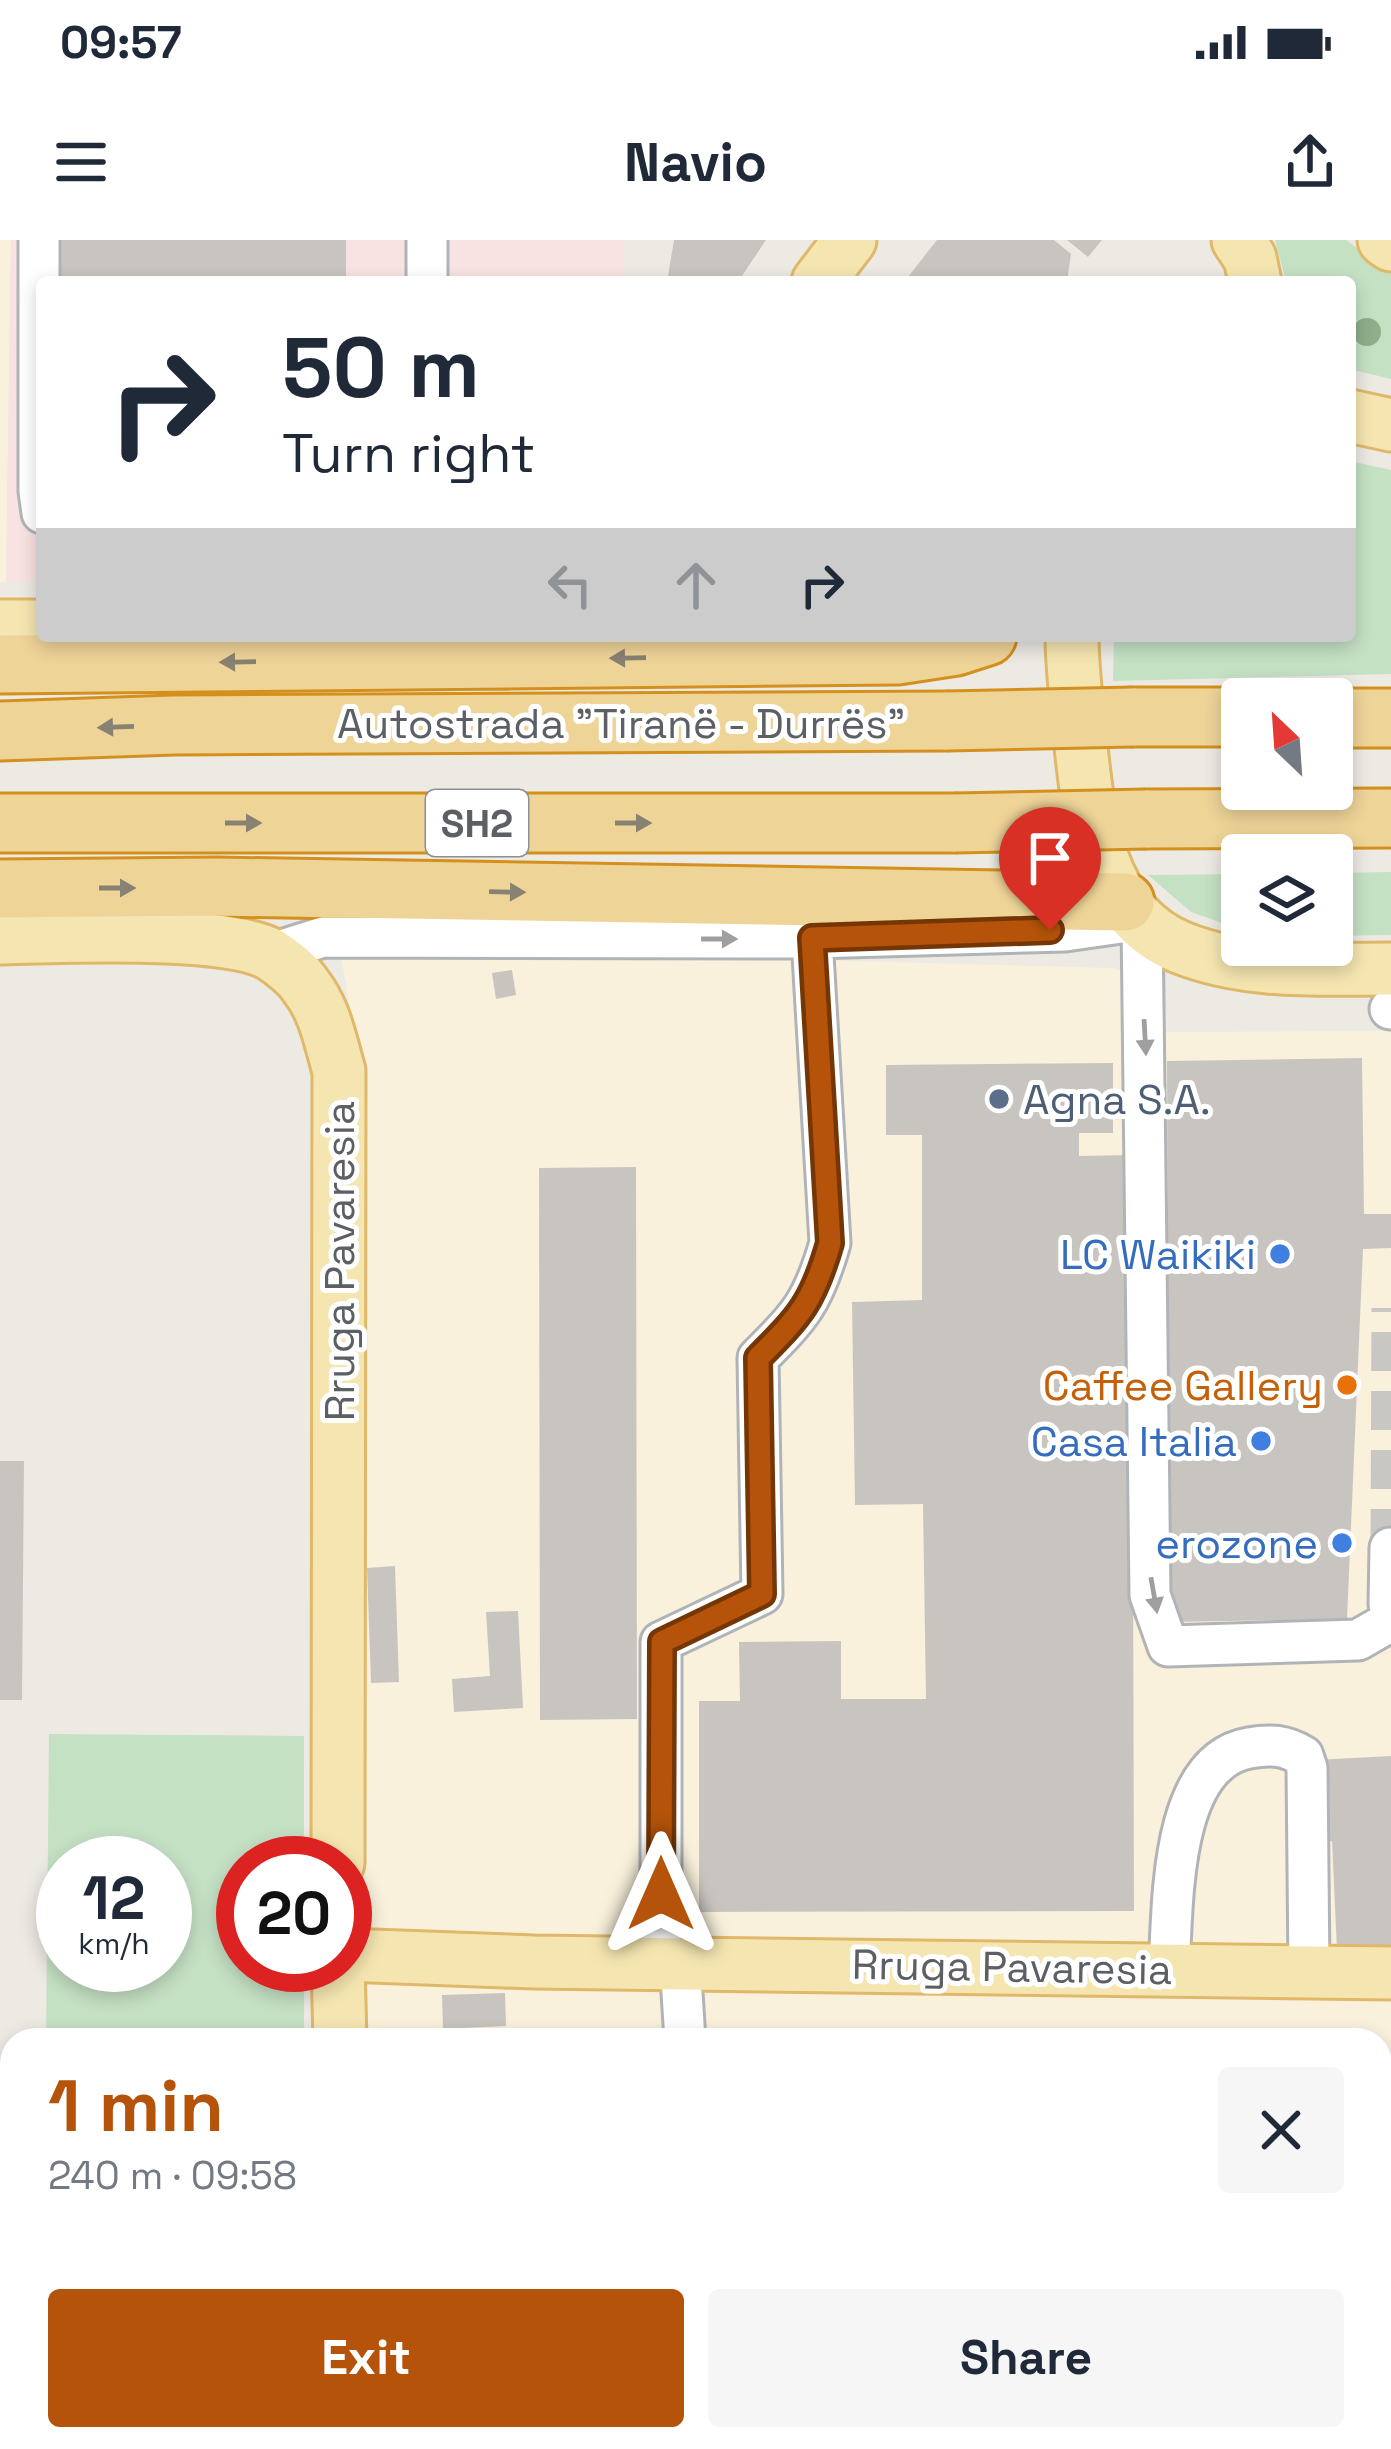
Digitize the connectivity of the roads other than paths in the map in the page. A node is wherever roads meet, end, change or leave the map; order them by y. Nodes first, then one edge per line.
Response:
1 (39, 240) edge
2 (427, 240) edge
3 (850, 240) edge
4 (1238, 240) edge
5 (39, 276) edge
6 (427, 276) edge
7 (823, 276) edge
8 (1254, 276) edge
9 (1356, 417) edge
10 (1391, 424) edge
11 (0, 626) edge
12 (36, 626) edge
13 (964, 642) edge
14 (1073, 642) edge
15 (807, 646) edge
16 (0, 664) edge
17 (1221, 718) edge
18 (1353, 718) edge
19 (1391, 718) edge
20 (0, 731) edge
21 (1391, 818) edge
22 (0, 823) edge
23 (0, 889) edge
24 (1133, 911) junction
25 (0, 938) edge
26 (812, 938) junction
27 (269, 954) junction
28 (1391, 969) edge
29 (1390, 1548) edge
30 (1390, 1612) edge
31 (338, 1836) edge
32 (372, 1956) edge
33 (671, 1961) junction
34 (1169, 1969) junction
35 (1310, 1971) junction
36 (1391, 1973) edge
37 (339, 1992) edge
38 (340, 2028) edge
39 (683, 2028) edge

1 - 5 street
2 - 6 street
3 - 7 main road
4 - 8 main road
9 - 10 main road
11 - 12 main road
13 - 15 highway
14 - 24 main road
15 -> 16 highway
17 -> 20 highway, Autostrada "Tiranë - Durrës", bridge
18 - 19 highway
22 -> 21 highway, SH2, bridge
23 -> 24 highway
24 - 26 street
24 - 28 main road
24 -> 30 street
25 - 27 main road
27 -> 26 street
26 - 33 street
27 - 31 main road, Rruga Pavaresia
29 - 30 street
32 - 33 main road, Rruga Pavaresia
33 - 34 main road, Rruga Pavaresia
33 - 39 street
34 - 35 main road, Rruga Pavaresia
34 - 35 street
35 - 36 main road, Rruga Pavaresia
37 - 38 main road

